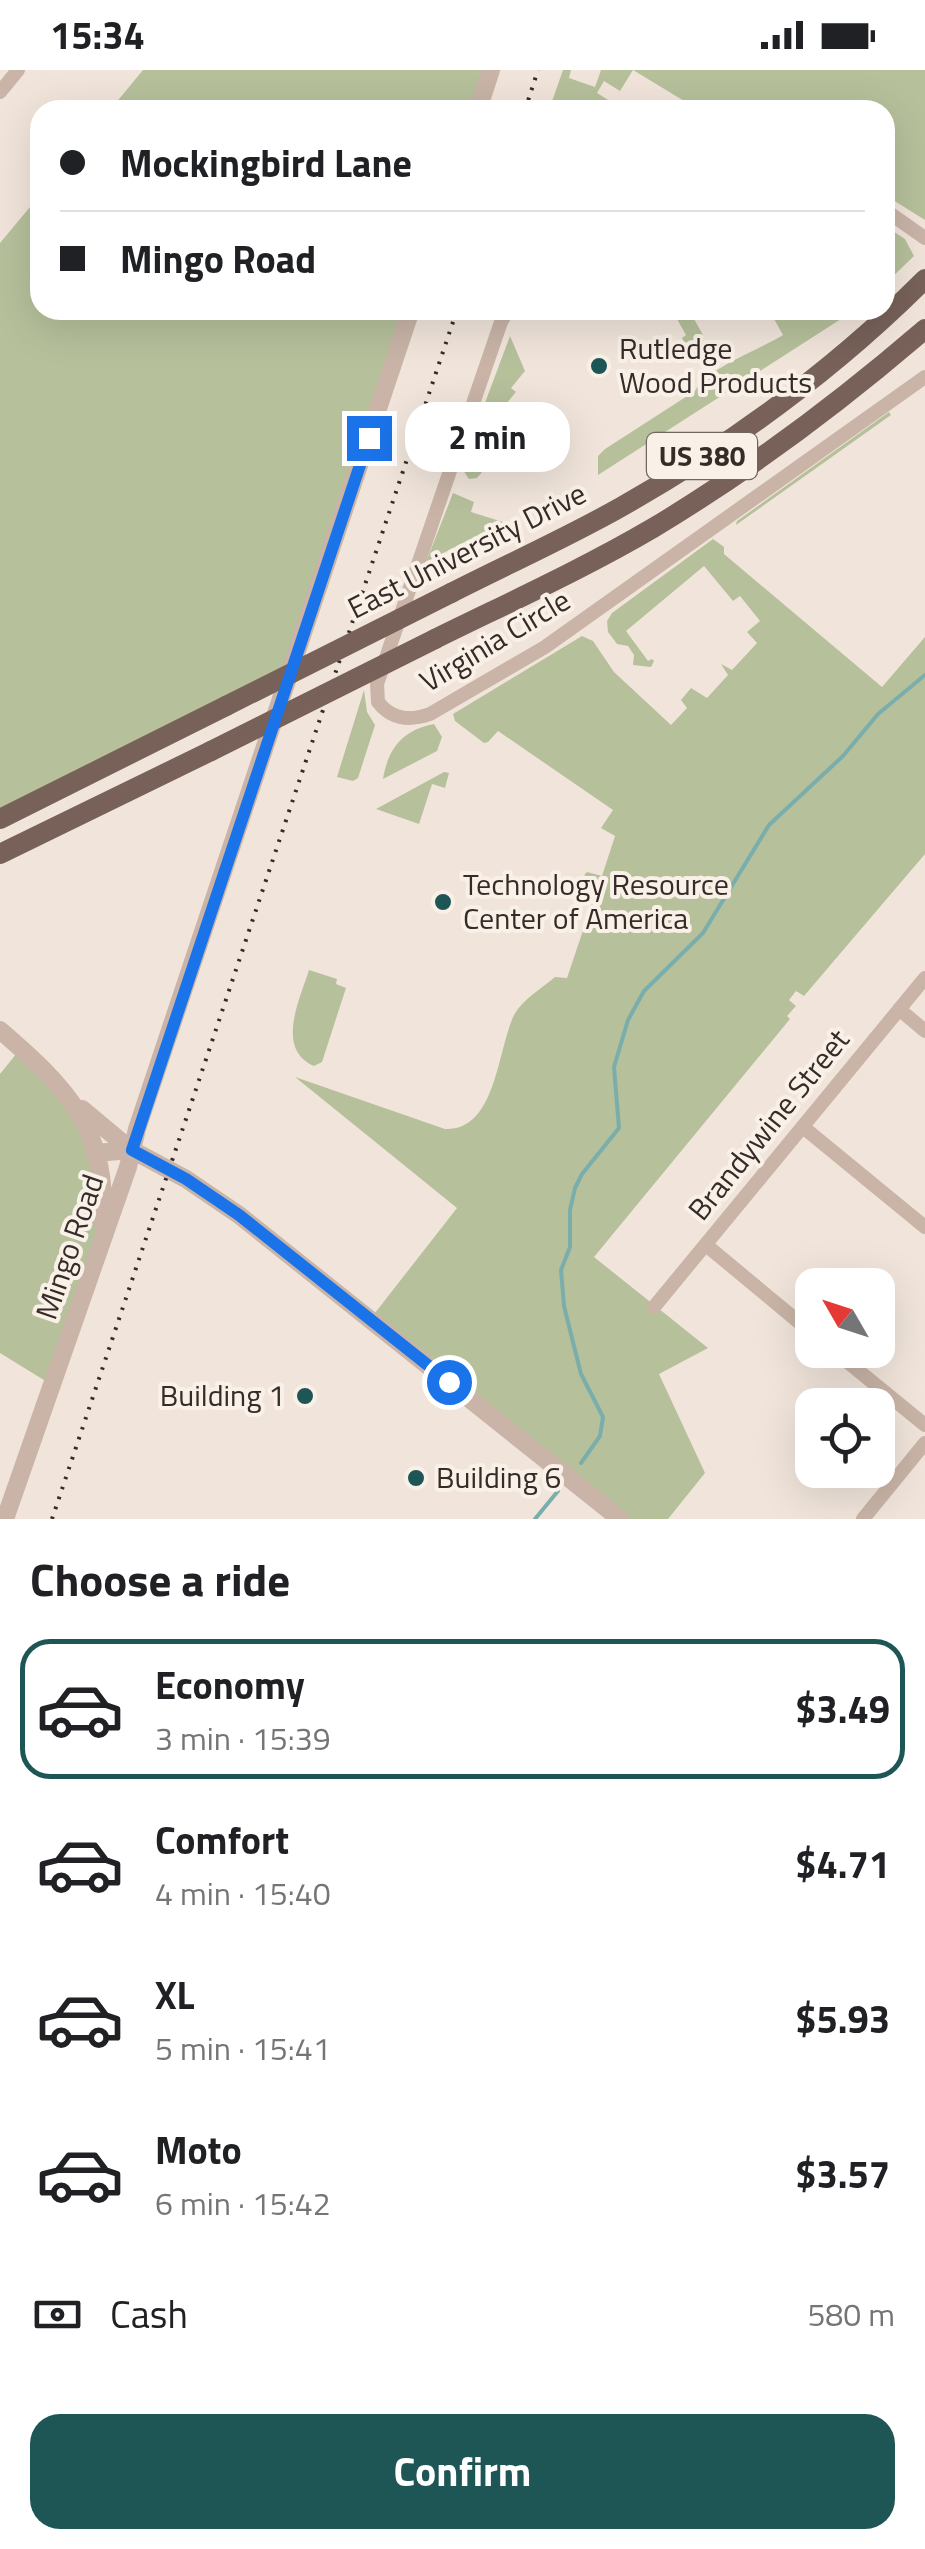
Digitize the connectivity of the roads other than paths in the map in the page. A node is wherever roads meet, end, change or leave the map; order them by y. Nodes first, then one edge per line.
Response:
1 (18, 70) edge
2 (491, 70) edge
3 (1, 89) edge
4 (481, 100) edge
5 (895, 217) edge
6 (925, 238) edge
7 (925, 279) edge
8 (895, 306) edge
9 (408, 320) edge
10 (501, 320) edge
11 (880, 320) edge
12 (925, 328) edge
13 (925, 377) edge
14 (0, 818) edge
15 (0, 854) edge
16 (925, 978) edge
17 (899, 1009) junction
18 (0, 1030) edge
19 (925, 1030) edge
20 (67, 1093) junction
21 (802, 1128) junction
22 (132, 1150) junction
23 (95, 1153) junction
24 (925, 1227) edge
25 (706, 1246) junction
26 (94, 1256) junction
27 (654, 1307) dead end
28 (795, 1319) edge
29 (856, 1368) edge
30 (925, 1425) edge
31 (925, 1443) edge
32 (5, 1519) edge
33 (620, 1519) edge
34 (863, 1519) edge

1 - 3 street
2 - 4 street
5 - 6 street
7 - 8 main road, East University Drive / US 380, bridge
9 - 22 street, Mingo Road
10 - 13 street, Virginia Circle
11 - 14 main road, East University Drive / US 380, bridge
12 - 15 main road, US 380, bridge
16 - 17 street, Brandywine Street
17 - 19 street
17 - 21 street, Brandywine Street
18 - 20 street
20 - 22 street
20 - 23 street
21 - 24 street
21 - 25 street, Brandywine Street
22 - 23 street
22 - 26 street, Mingo Road
22 - 33 street
23 - 26 street
25 - 27 street, Brandywine Street
25 - 28 street
26 - 32 street, Mingo Road
29 - 30 street
31 - 34 street

